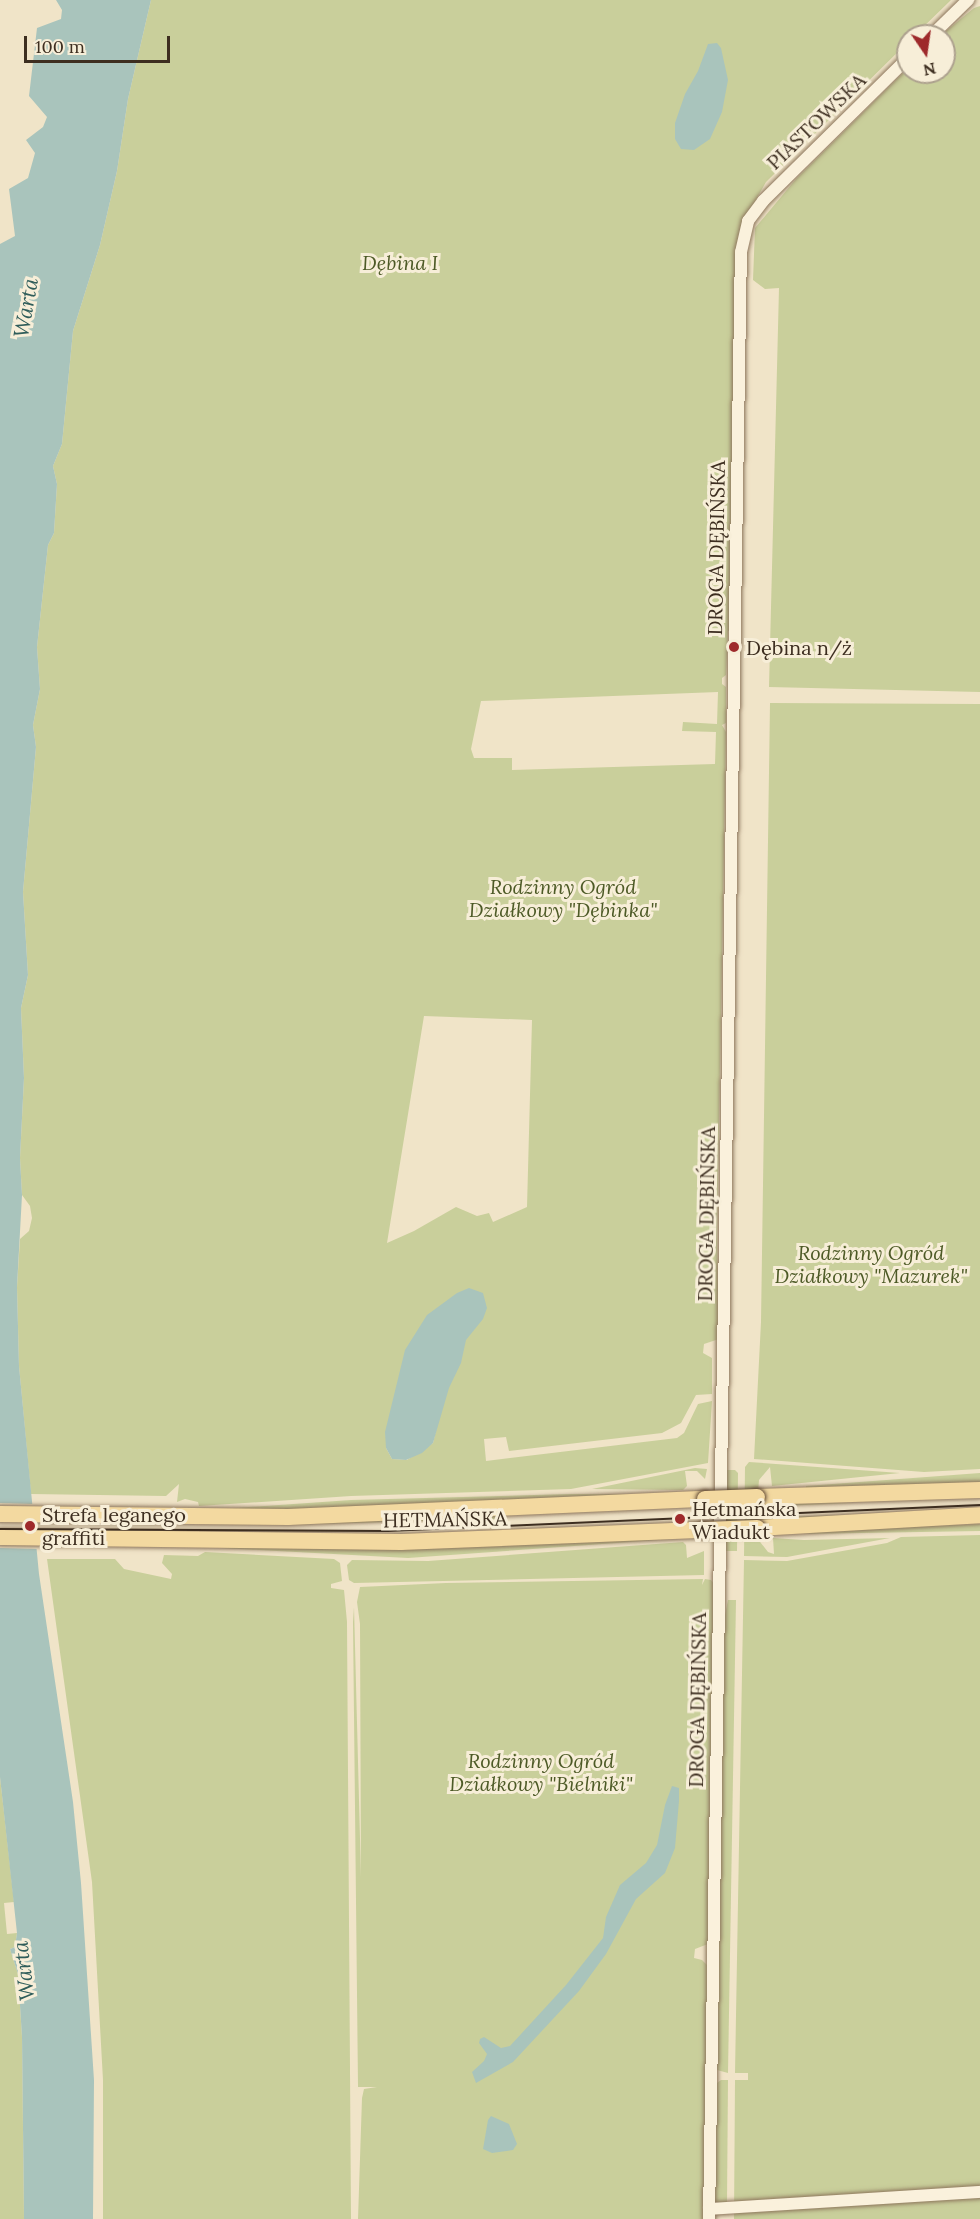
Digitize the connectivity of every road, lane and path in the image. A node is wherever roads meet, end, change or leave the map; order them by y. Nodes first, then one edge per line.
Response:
1 (968, 0) edge
2 (943, 24) edge
3 (896, 70) edge
4 (753, 212) joint
5 (978, 1490) edge
6 (0, 1514) edge
7 (980, 1517) edge
8 (0, 1537) edge
9 (980, 2192) edge
10 (709, 2214) edge

1 - 2 street
3 - 4 street, PIASTOWSKA
4 - 10 street, DROGA DĘBIŃSKA
5 - 6 main road, HETMAŃSKA, bridge
7 - 8 main road, HETMAŃSKA, bridge
9 - 10 street

